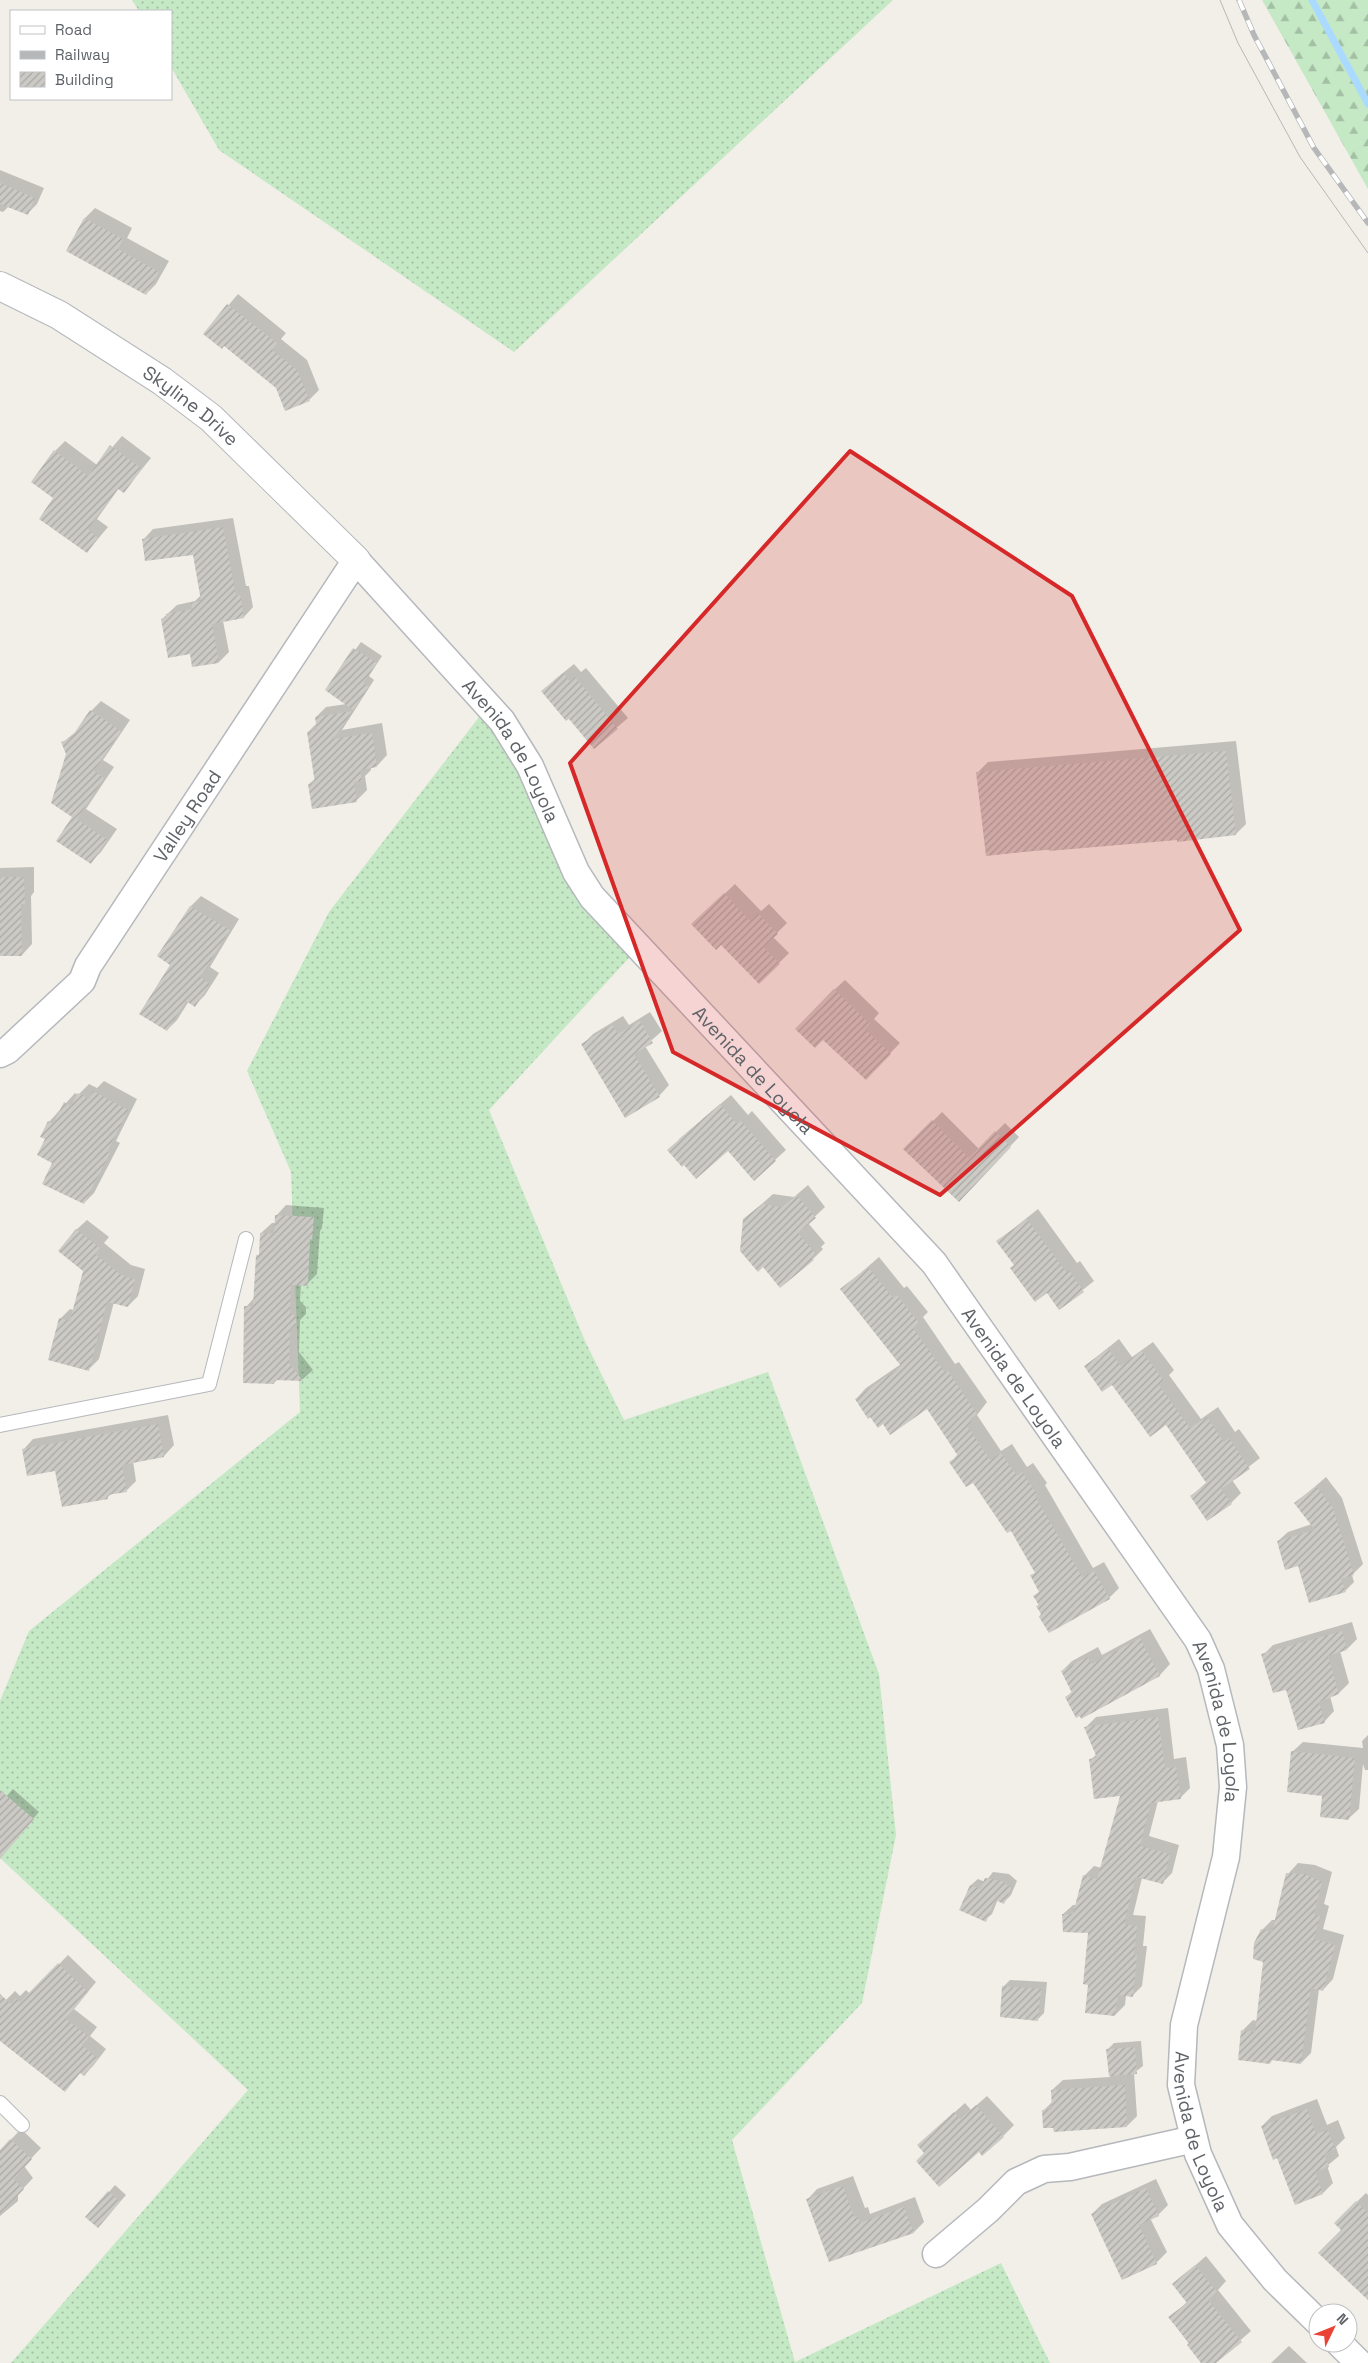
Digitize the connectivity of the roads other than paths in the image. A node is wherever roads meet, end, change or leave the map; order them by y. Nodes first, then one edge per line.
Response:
1 (0, 286) edge
2 (356, 560) junction
3 (0, 1054) edge
4 (246, 1239) dead end
5 (0, 1425) edge
6 (0, 2103) edge
7 (22, 2125) dead end
8 (1194, 2139) junction
9 (936, 2254) dead end
10 (1308, 2312) edge
11 (1349, 2353) edge
12 (1359, 2363) edge

1 - 2 street, Skyline Drive
2 - 3 street, Valley Road
2 - 8 street, Avenida de Loyola
4 - 5 lane
6 - 7 lane
8 - 9 street
8 - 10 street, Avenida de Loyola
11 - 12 street

